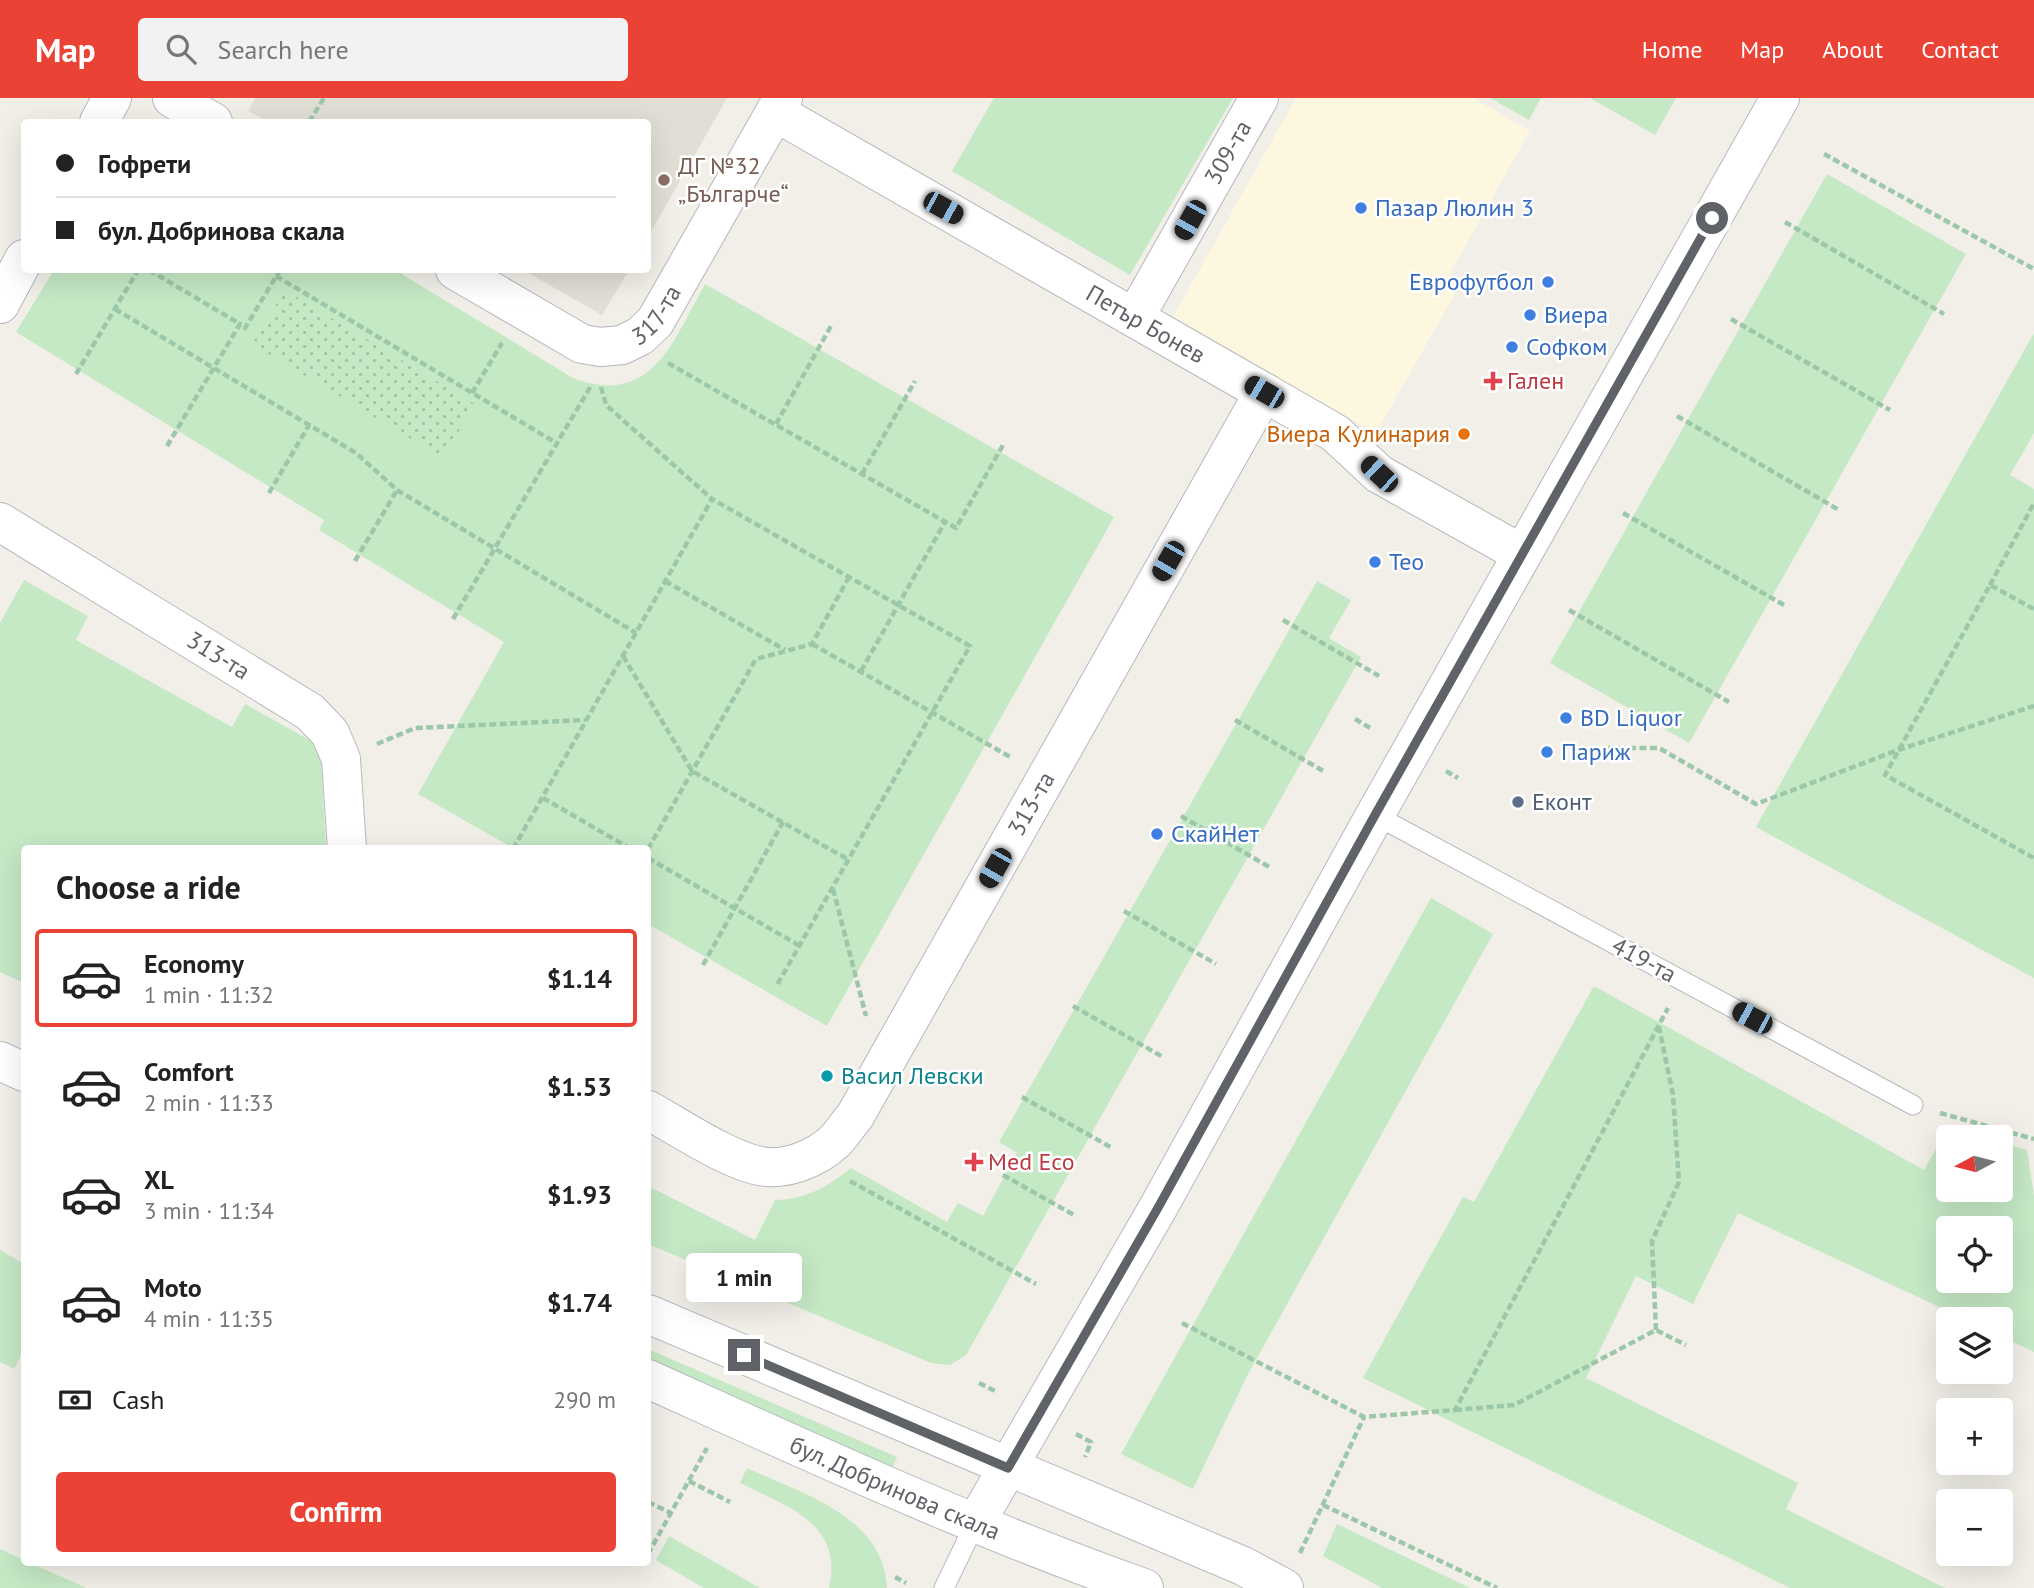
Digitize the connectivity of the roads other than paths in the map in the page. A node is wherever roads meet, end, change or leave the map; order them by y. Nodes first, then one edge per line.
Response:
1 (112, 98) edge
2 (172, 98) edge
3 (1259, 98) edge
4 (1780, 98) edge
5 (779, 105) edge
6 (101, 119) edge
7 (208, 119) edge
8 (21, 265) edge
9 (460, 273) edge
10 (0, 304) edge
11 (1135, 317) junction
12 (1264, 392) junction
13 (0, 522) edge
14 (1522, 554) junction
15 (1375, 815) junction
16 (347, 845) edge
17 (0, 1062) edge
18 (21, 1071) edge
19 (1913, 1105) road end
20 (651, 1112) edge
21 (651, 1315) edge
22 (651, 1380) edge
23 (1008, 1468) junction
24 (975, 1524) junction
25 (1291, 1572) edge
26 (944, 1588) edge
27 (1144, 1588) edge

1 - 6 street
2 - 7 street
3 - 11 street, 309-та
4 - 14 street
5 - 9 street, 317-та
5 - 11 street, Петър Бонев
8 - 10 street
11 - 12 street, Петър Бонев
12 - 14 street, Петър Бонев
12 - 20 street, 313-та
13 - 16 street, 313-та
14 - 15 street
15 - 19 lane, 419-та
15 - 23 street
17 - 18 street
21 - 23 street
22 - 24 street, бул. Добринова скала
23 - 24 street
23 - 25 street
24 - 26 lane
24 - 27 street, бул. Добринова скала

